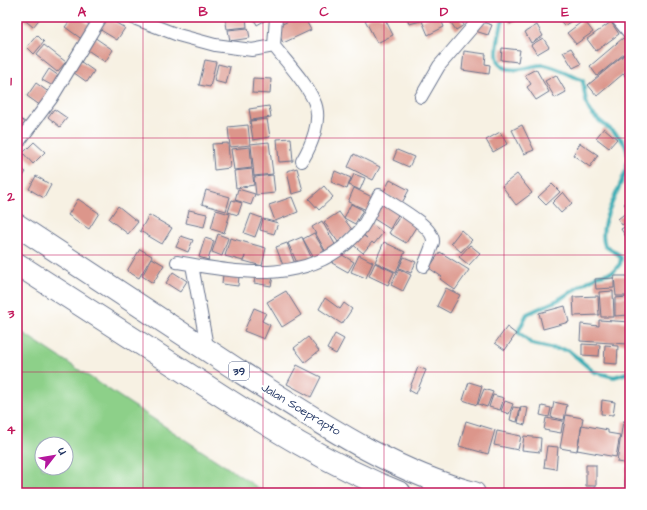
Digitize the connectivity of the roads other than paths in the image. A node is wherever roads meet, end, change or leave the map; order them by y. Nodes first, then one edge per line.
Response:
1 (101, 17) edge
2 (131, 17) edge
3 (276, 17) edge
4 (481, 17) edge
5 (616, 17) edge
6 (630, 34) edge
7 (274, 46) junction
8 (421, 97) dead end
9 (17, 144) edge
10 (302, 161) dead end
11 (17, 225) edge
12 (177, 262) dead end
13 (17, 264) edge
14 (192, 265) junction
15 (424, 266) dead end
16 (205, 349) junction
17 (400, 493) edge
18 (474, 493) edge

1 - 9 street
2 - 7 street
3 - 7 street
4 - 8 street
5 - 6 street
7 - 10 street
11 - 16 highway, Jalan Soeprapto / 39
12 - 14 street
13 - 17 highway, 39
14 - 15 street
14 - 16 street
16 - 18 highway, Jalan Soeprapto / 39

